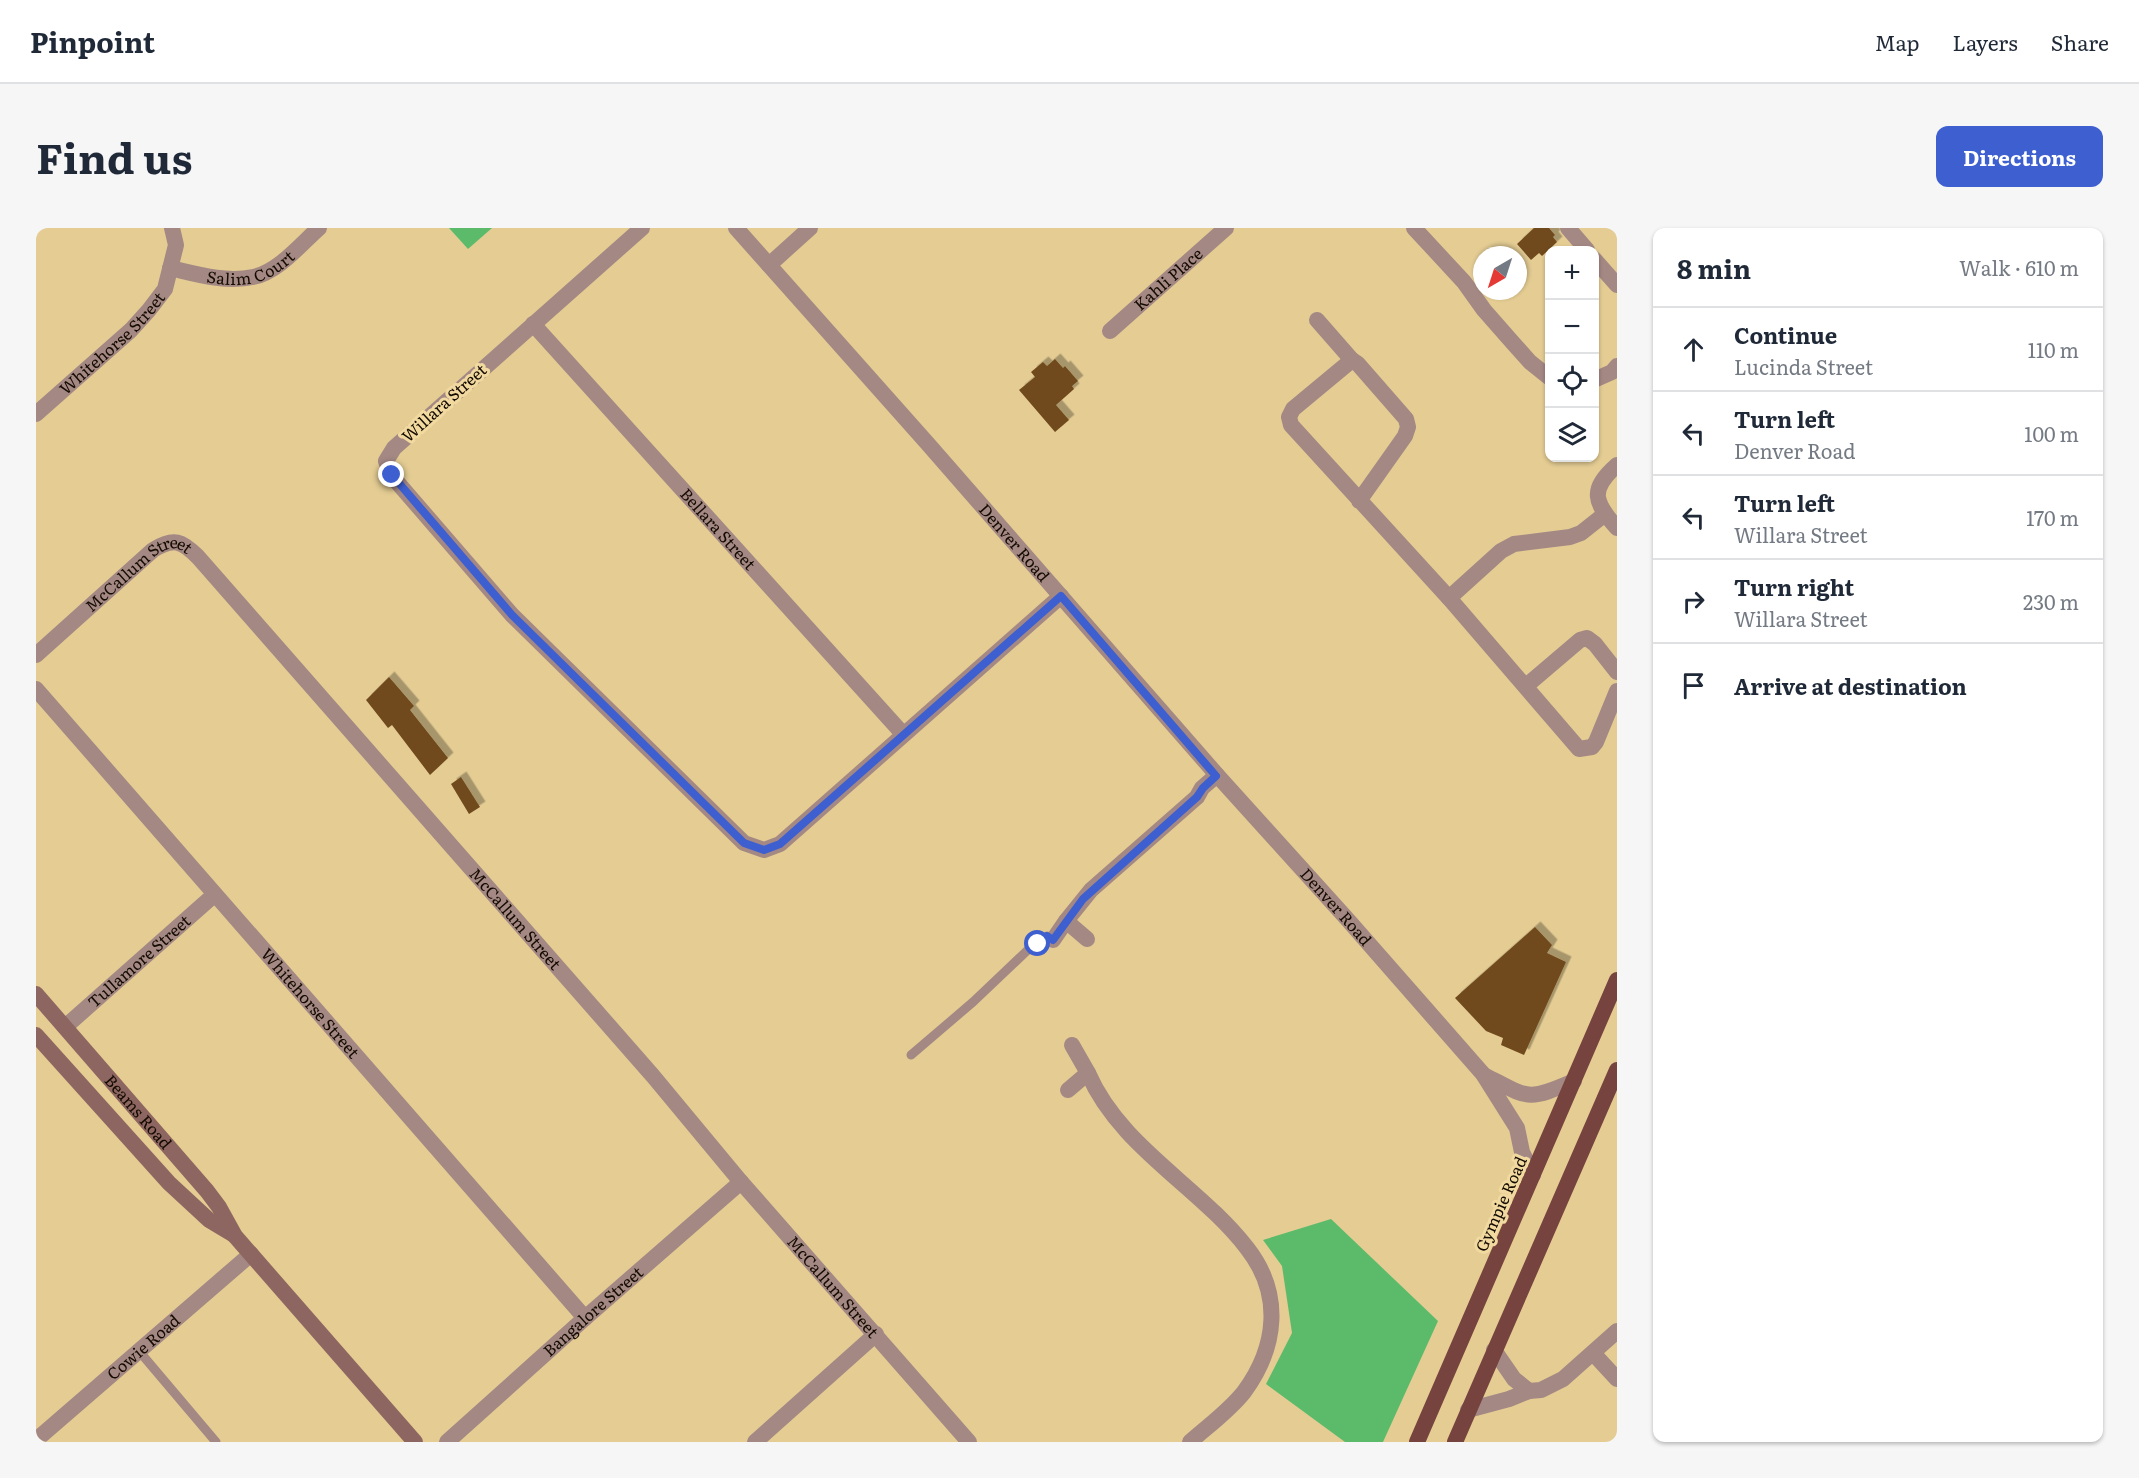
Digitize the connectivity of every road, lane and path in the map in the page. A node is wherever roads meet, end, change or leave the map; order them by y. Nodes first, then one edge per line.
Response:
1 (172, 228) edge
2 (319, 228) edge
3 (642, 228) edge
4 (736, 228) edge
5 (810, 228) edge
6 (1414, 228) edge
7 (1568, 228) edge
8 (1219, 230) edge
9 (1584, 246) edge
10 (769, 265) junction
11 (1599, 265) edge
12 (170, 268) junction
13 (1617, 285) edge
14 (1317, 320) dead end
15 (533, 324) junction
16 (1110, 331) dead end
17 (1352, 360) junction
18 (1615, 372) edge
19 (1545, 374) edge
20 (1599, 378) edge
21 (36, 414) edge
22 (1617, 465) edge
23 (1359, 501) junction
24 (1605, 514) junction
25 (1617, 528) edge
26 (1061, 596) junction
27 (1449, 598) junction
28 (36, 655) edge
29 (1617, 672) edge
30 (1526, 686) junction
31 (36, 689) edge
32 (1617, 690) edge
33 (903, 734) junction
34 (1216, 776) junction
35 (214, 894) junction
36 (1066, 921) junction
37 (1087, 939) dead end
38 (1053, 940) joint
39 (1617, 980) edge
40 (36, 994) edge
41 (65, 1027) junction
42 (36, 1035) edge
43 (1072, 1045) dead end
44 (911, 1055) dead end
45 (1617, 1070) edge
46 (1088, 1073) junction
47 (1483, 1074) junction
48 (1574, 1081) junction
49 (1068, 1090) dead end
50 (1533, 1175) junction
51 (741, 1182) junction
52 (235, 1236) junction
53 (251, 1254) junction
54 (585, 1318) junction
55 (1617, 1331) edge
56 (876, 1334) junction
57 (1494, 1350) junction
58 (139, 1352) junction
59 (1593, 1353) junction
60 (1617, 1379) edge
61 (1529, 1391) junction
62 (1468, 1410) junction
63 (36, 1440) edge
64 (216, 1442) edge
65 (415, 1442) edge
66 (447, 1442) edge
67 (754, 1442) edge
68 (969, 1442) edge
69 (1190, 1442) edge
70 (1417, 1442) edge
71 (1455, 1442) edge

1 - 12 street, Whitehorse Street
2 - 12 street, Salim Court
3 - 15 street, Willara Street
4 - 10 street, Denver Road
5 - 10 street
6 - 19 street
7 - 9 street
8 - 16 street, Kahli Place
10 - 26 street, Denver Road
11 - 13 street
12 - 21 street, Whitehorse Street
14 - 17 street
15 - 33 street, Bellara Street
15 - 33 street, Willara Street
17 - 23 street
17 - 23 street
18 - 20 street
22 - 24 street
23 - 27 street
24 - 25 street
24 - 27 street
26 - 33 street, Willara Street
26 - 34 street, Denver Road
27 - 30 street
28 - 51 street, McCallum Street
29 - 30 street
30 - 32 street
31 - 35 street, Whitehorse Street
34 - 36 street
34 - 47 street, Denver Road
35 - 41 street, Tullamore Street
35 - 54 street, Whitehorse Street
36 - 37 street
36 - 38 street
38 - 44 lane
39 - 48 highway, Gympie Road
40 - 41 main road, Beams Road
41 - 52 main road, Beams Road
42 - 52 main road, Beams Road
43 - 46 street
45 - 57 highway
46 - 49 street
46 - 69 street
47 - 48 street, Denver Road
47 - 50 street, Denver Road
48 - 50 highway, Gympie Road
50 - 70 highway, Gympie Road
51 - 54 street, Bangalore Street
51 - 56 street, McCallum Street
52 - 53 main road, Beams Road
53 - 58 street, Cowie Road
53 - 65 main road, Beams Road
54 - 66 street, Bangalore Street
55 - 59 street
56 - 67 street
56 - 68 street, McCallum Street
57 - 61 street
57 - 62 highway
58 - 63 street, Cowie Road
58 - 64 lane
59 - 60 street
59 - 61 street
61 - 62 street
62 - 71 highway

